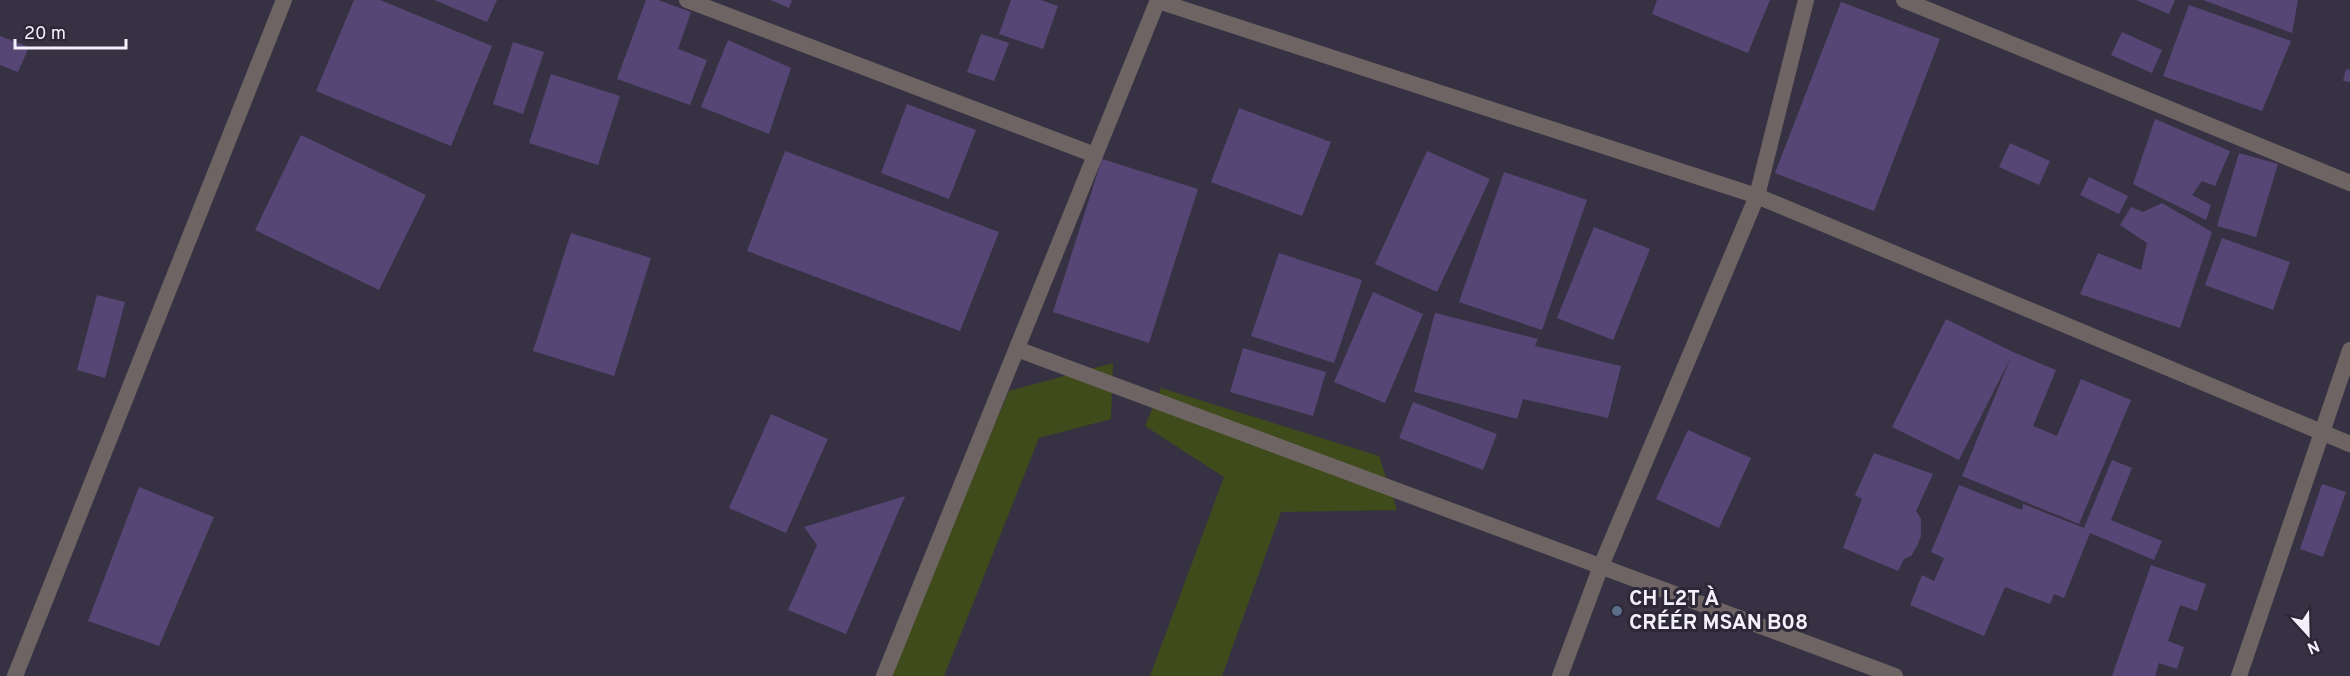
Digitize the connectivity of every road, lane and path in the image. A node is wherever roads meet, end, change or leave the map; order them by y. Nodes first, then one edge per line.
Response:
1 (284, 0) edge
2 (687, 0) edge
3 (1158, 0) edge
4 (1806, 0) edge
5 (1904, 0) edge
6 (1095, 155) junction
7 (2350, 183) edge
8 (1757, 196) junction
9 (1017, 348) junction
10 (2350, 350) edge
11 (2322, 433) junction
12 (2350, 444) edge
13 (1601, 566) junction
14 (15, 676) edge
15 (884, 676) edge
16 (1560, 676) edge
17 (1895, 676) edge
18 (2239, 676) edge

1 - 14 street
2 - 6 street
3 - 6 street
3 - 8 street
4 - 8 street
5 - 7 street
6 - 9 street
8 - 11 street
8 - 13 street
9 - 13 street
9 - 15 street
10 - 11 street
11 - 12 street
11 - 18 street
13 - 16 street
13 - 17 street

